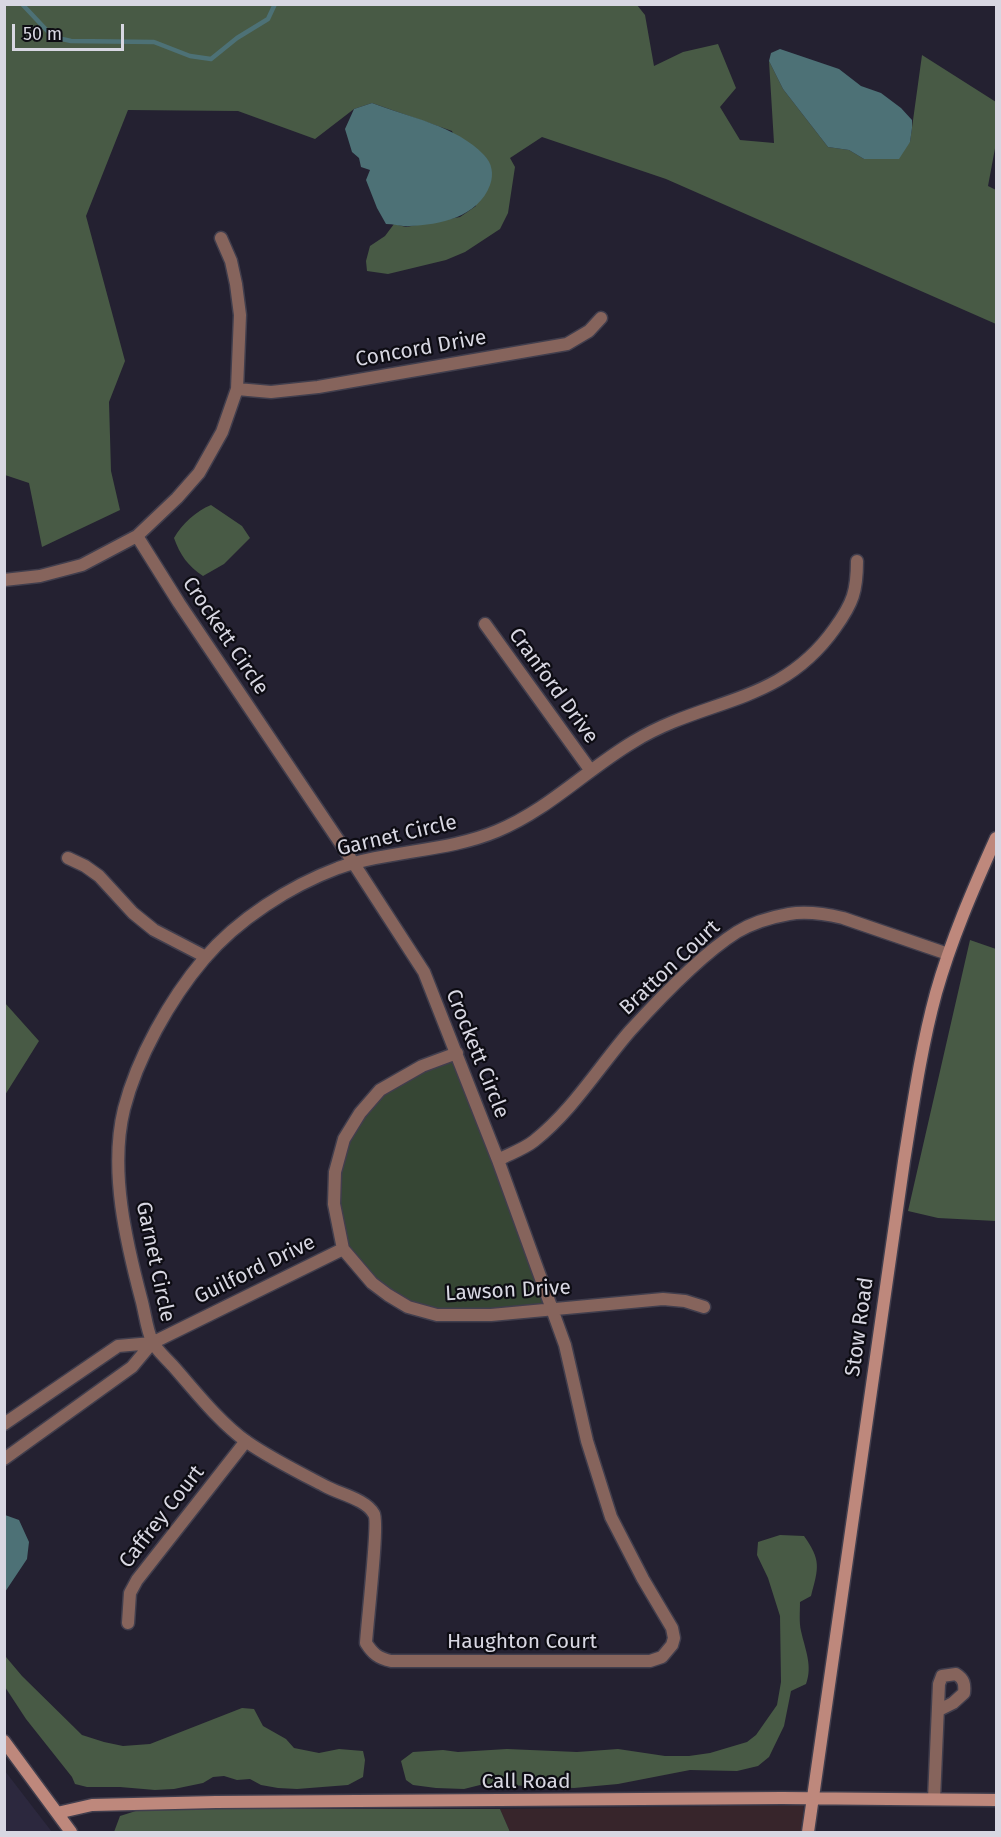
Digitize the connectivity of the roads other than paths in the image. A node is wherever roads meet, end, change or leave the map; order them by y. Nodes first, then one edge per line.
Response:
1 (221, 238) dead end
2 (602, 318) dead end
3 (237, 388) junction
4 (137, 536) junction
5 (857, 561) dead end
6 (4, 580) edge
7 (484, 624) dead end
8 (591, 771) junction
9 (996, 838) edge
10 (68, 858) dead end
11 (354, 864) junction
12 (948, 954) junction
13 (206, 957) junction
14 (457, 1053) junction
15 (498, 1160) junction
16 (343, 1249) junction
17 (704, 1307) dead end
18 (551, 1310) junction
19 (153, 1343) junction
20 (4, 1424) edge
21 (246, 1442) junction
22 (4, 1459) edge
23 (128, 1623) dead end
24 (674, 1638) joint
25 (366, 1643) joint
26 (939, 1710) dead end
27 (4, 1741) edge
28 (813, 1799) junction
29 (934, 1799) junction
30 (996, 1800) edge
31 (57, 1813) junction
32 (71, 1833) edge
33 (808, 1833) edge

1 - 3 street
2 - 3 street, Concord Drive
3 - 4 street
4 - 6 street
4 - 11 street, Crockett Circle
5 - 8 street, Garnet Circle
7 - 8 street, Cranford Drive
8 - 11 street, Garnet Circle
9 - 12 street, Stow Road
10 - 13 street
11 - 13 street, Garnet Circle
11 - 14 street, Crockett Circle
12 - 15 street, Bratton Court
12 - 28 street, Stow Road
13 - 19 street, Garnet Circle
14 - 15 street, Crockett Circle
14 - 16 street, Lawson Drive
15 - 18 street, Crockett Circle
16 - 18 street, Lawson Drive
16 - 19 street, Guilford Drive
17 - 18 street, Lawson Drive
18 - 24 street, Crockett Circle
19 - 20 street, Guilford Drive
19 - 21 street, Garnet Circle
19 - 22 street, Guilford Drive
21 - 23 street, Caffrey Court
21 - 25 street, Garnet Circle
24 - 25 street, Haughton Court
26 - 29 street
27 - 31 street
28 - 29 street, Call Road
28 - 31 street, Call Road
28 - 33 street, Stow Road
29 - 30 street, Call Road
31 - 32 street

